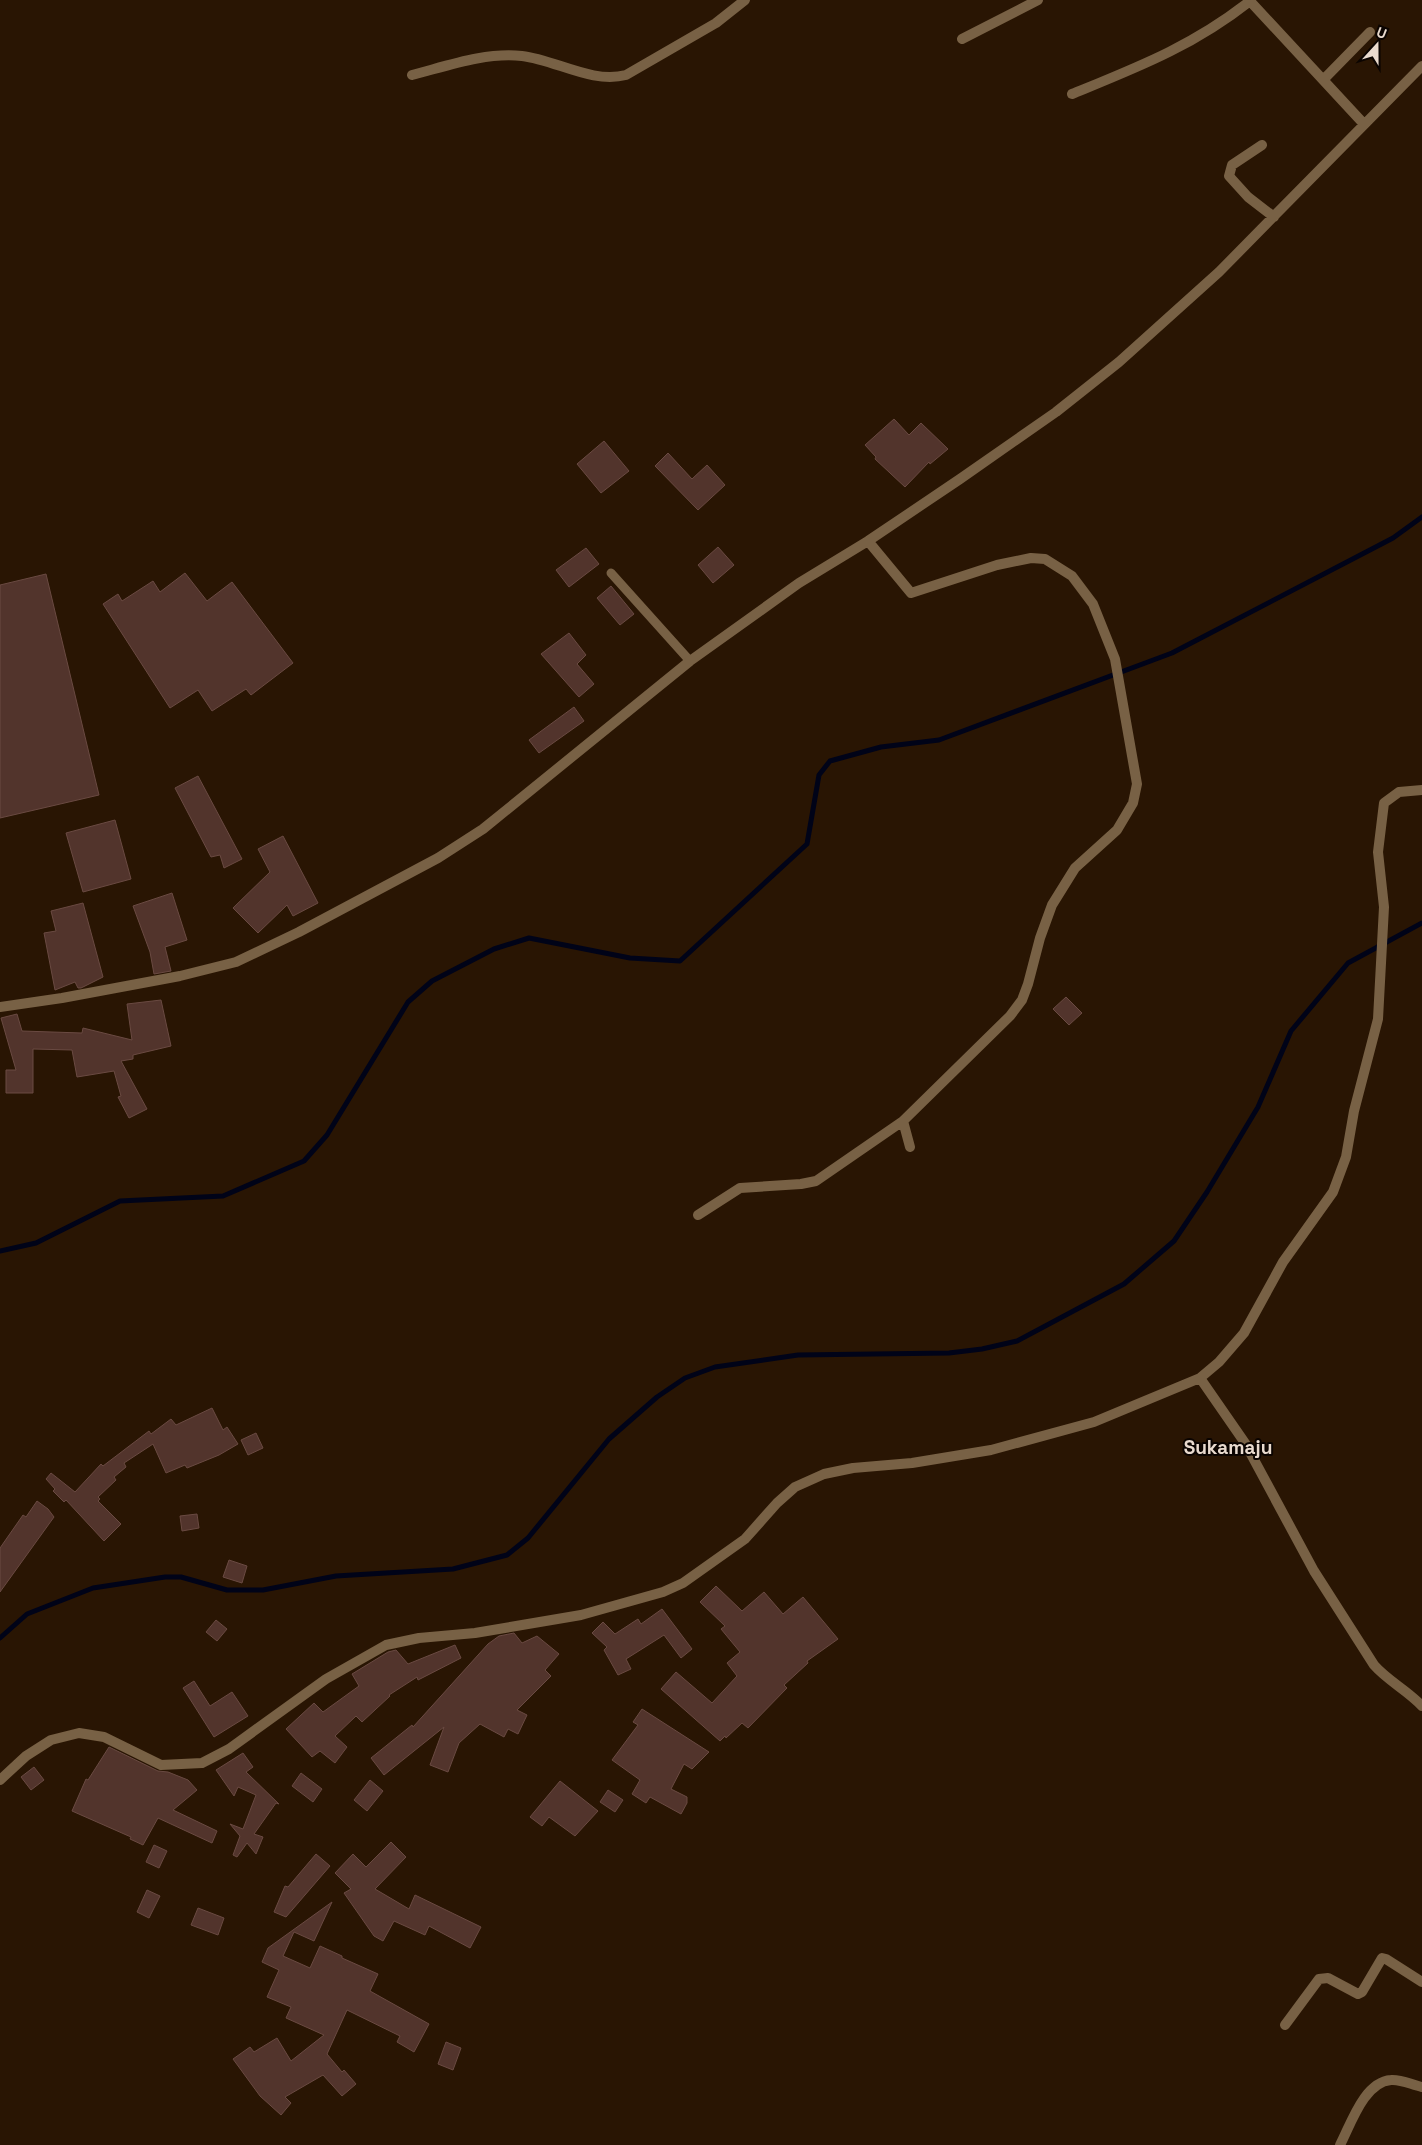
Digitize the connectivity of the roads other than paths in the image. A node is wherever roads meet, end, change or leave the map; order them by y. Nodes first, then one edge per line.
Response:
1 (745, 0) edge
2 (1038, 0) edge
3 (1249, 1) edge
4 (1370, 32) dead end
5 (962, 39) dead end
6 (1422, 66) edge
7 (412, 75) dead end
8 (1324, 79) junction
9 (1072, 94) dead end
10 (1363, 124) junction
11 (1262, 145) dead end
12 (1274, 217) junction
13 (868, 541) junction
14 (611, 573) dead end
15 (690, 661) junction
16 (1422, 790) edge
17 (0, 1007) edge
18 (903, 1120) junction
19 (910, 1148) dead end
20 (698, 1214) dead end
21 (1200, 1378) junction
22 (1422, 1706) edge
23 (0, 1780) edge
24 (1422, 1982) edge
25 (1285, 2024) dead end
26 (1422, 2087) edge
27 (1340, 2145) edge

1 - 7 street
2 - 5 street
3 - 8 street
3 - 9 street
4 - 8 street
6 - 10 street
8 - 10 street
10 - 12 street
11 - 12 street
12 - 13 street
13 - 15 street
13 - 18 street
14 - 15 lane
15 - 17 street
16 - 21 street
18 - 19 street
18 - 20 street
21 - 22 street
21 - 23 street
24 - 25 street
26 - 27 street

